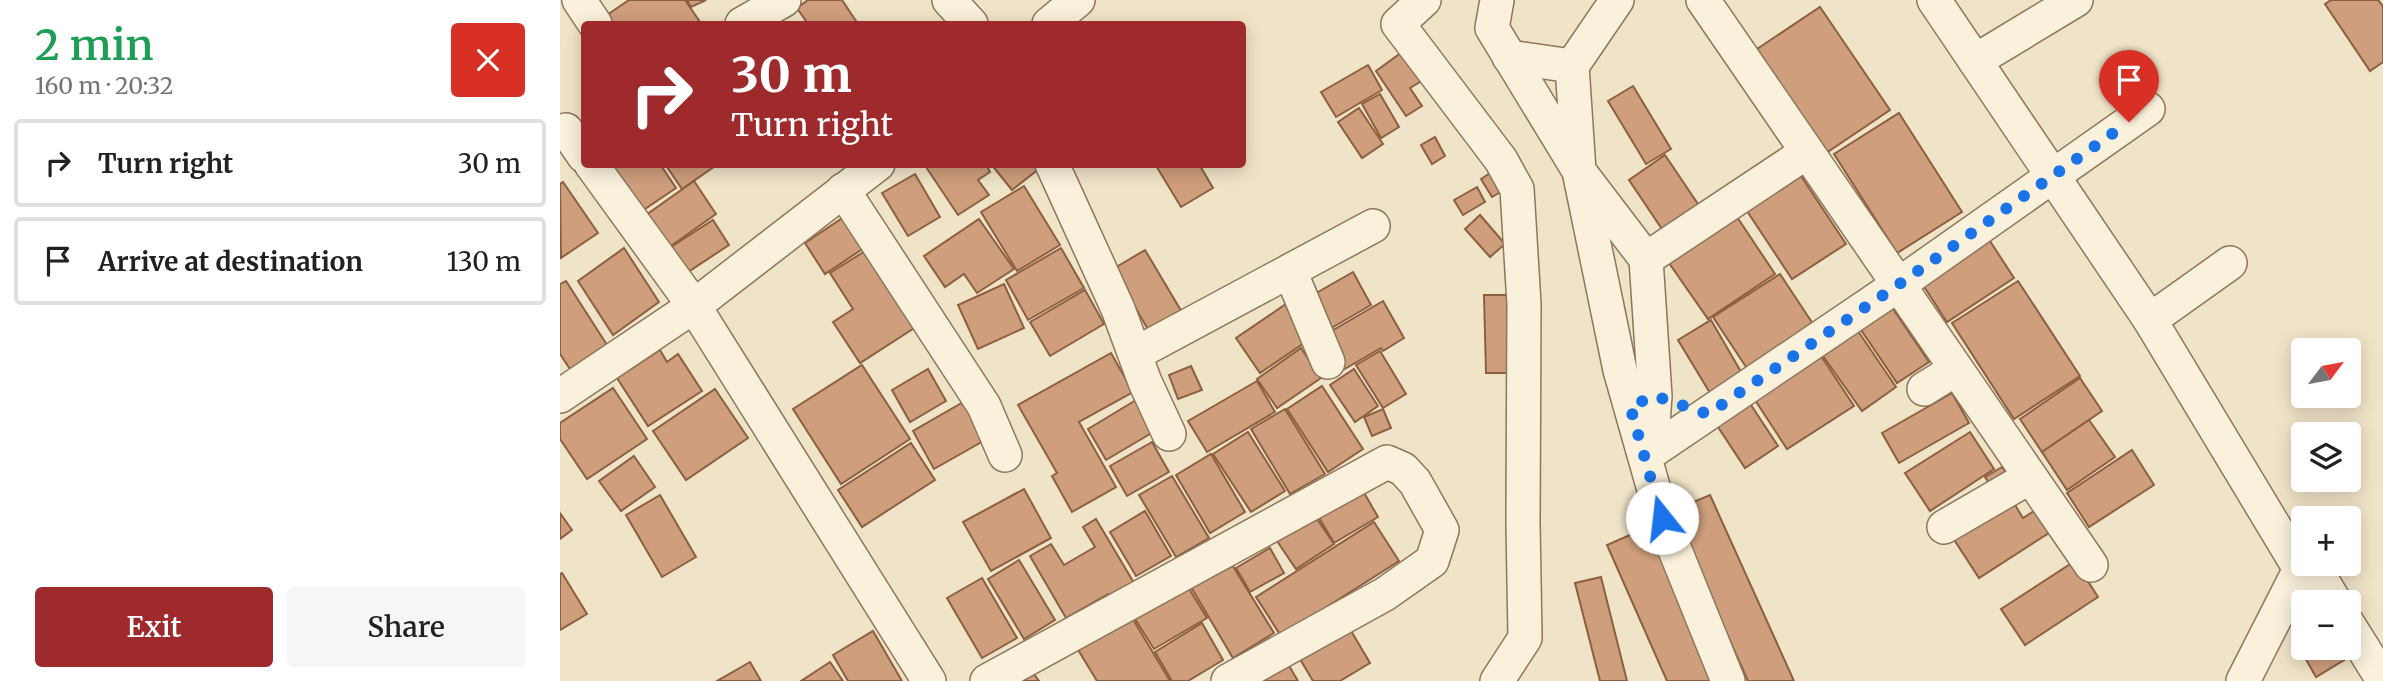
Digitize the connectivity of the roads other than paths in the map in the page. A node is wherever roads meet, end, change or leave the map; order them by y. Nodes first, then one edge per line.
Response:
1 (579, 0) edge
2 (784, 0) edge
3 (949, 0) edge
4 (1078, 0) edge
5 (1424, 0) edge
6 (1497, 0) edge
7 (1617, 0) edge
8 (1703, 0) edge
9 (1934, 0) edge
10 (2076, 0) edge
11 (593, 21) edge
12 (747, 21) edge
13 (968, 21) edge
14 (1053, 21) edge
15 (1509, 57) junction
16 (1975, 61) junction
17 (1572, 66) junction
18 (2148, 109) dead end
19 (1807, 152) junction
20 (594, 168) edge
21 (873, 168) edge
22 (1054, 168) edge
23 (1579, 170) junction
24 (2052, 176) junction
25 (843, 190) junction
26 (1373, 226) dead end
27 (1646, 259) junction
28 (2230, 263) dead end
29 (1290, 271) junction
30 (1898, 285) junction
31 (694, 306) junction
32 (2150, 320) junction
33 (1135, 354) junction
34 (1328, 362) dead end
35 (1956, 369) junction
36 (1924, 389) dead end
37 (560, 396) edge
38 (1642, 401) junction
39 (1708, 414) junction
40 (1169, 434) dead end
41 (1005, 455) dead end
42 (2030, 477) junction
43 (1944, 527) dead end
44 (2291, 554) edge
45 (2091, 565) dead end
46 (2296, 576) edge
47 (2361, 645) edge
48 (2383, 680) edge
49 (929, 681) edge
50 (987, 681) edge
51 (1228, 681) edge
52 (1497, 681) edge
53 (1728, 681) edge
54 (2243, 681) edge

1 - 11 street
2 - 12 street
3 - 13 street
4 - 14 street
5 - 52 street
6 - 15 street
7 - 17 street
8 - 19 street
9 - 16 street
10 - 16 street
15 - 17 street
15 - 23 street
16 - 24 street
17 - 23 street
18 - 24 street
19 - 27 street
19 - 30 street
20 - 31 street
21 - 25 street
22 - 33 street
23 - 27 street
23 - 38 street
24 - 30 street
24 - 32 street
25 - 31 street
25 - 41 street
26 - 29 street
27 - 38 street
28 - 32 street
29 - 33 street
29 - 34 street
30 - 35 street
30 - 39 street
31 - 37 street
31 - 49 street
32 - 44 street
33 - 40 street
35 - 36 street
35 - 42 street
38 - 39 street
38 - 39 street
38 - 53 street
42 - 43 street
42 - 45 street
46 - 54 street
47 - 48 street
50 - 51 street

